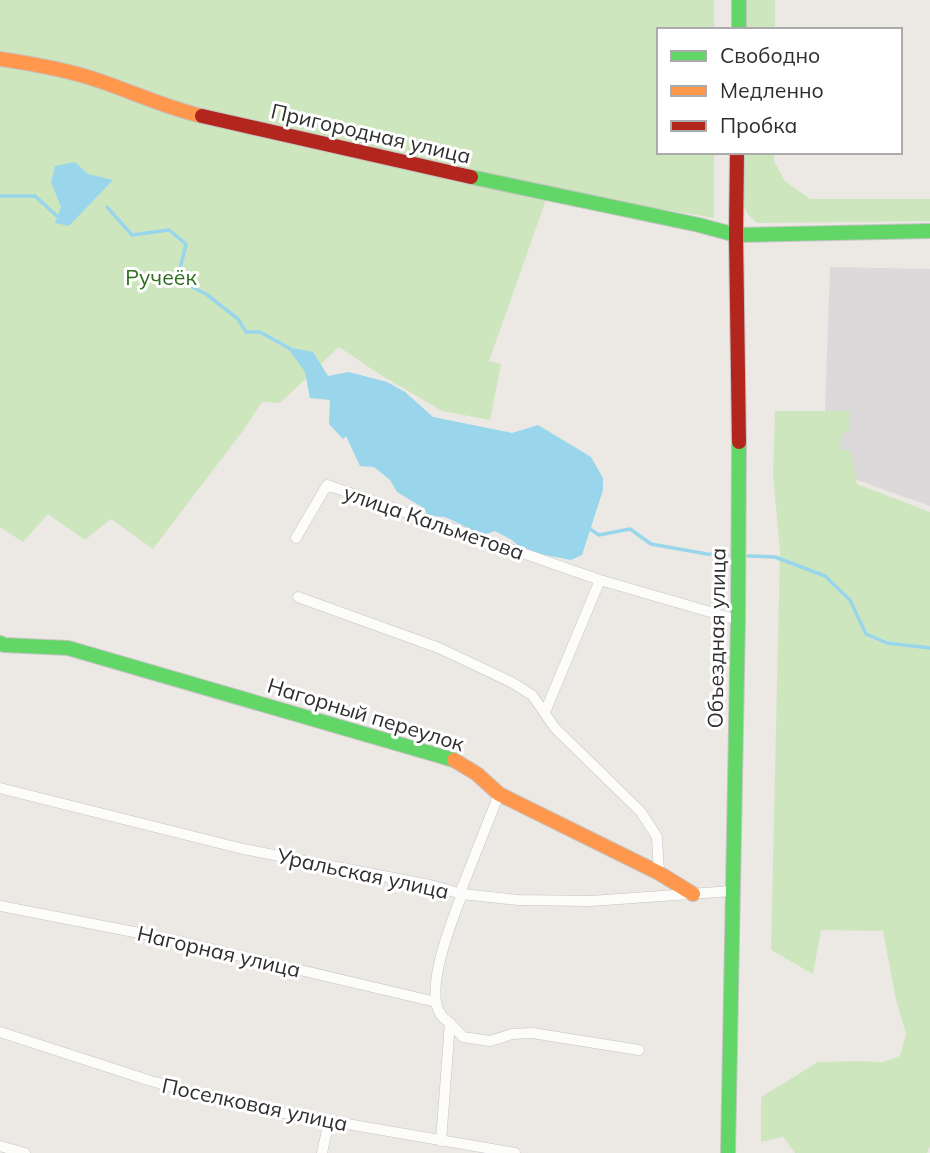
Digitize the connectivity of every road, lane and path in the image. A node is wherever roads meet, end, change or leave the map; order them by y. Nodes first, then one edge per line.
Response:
1 (739, 0) edge
2 (739, 28) edge
3 (0, 59) edge
4 (737, 154) edge
5 (930, 231) edge
6 (736, 235) junction
7 (296, 538) dead end
8 (600, 580) junction
9 (298, 597) dead end
10 (738, 620) junction
11 (0, 643) edge
12 (545, 712) junction
13 (0, 788) edge
14 (499, 794) junction
15 (659, 873) junction
16 (732, 891) junction
17 (461, 893) junction
18 (693, 894) junction
19 (0, 906) edge
20 (436, 1002) junction
21 (450, 1023) junction
22 (0, 1032) edge
23 (639, 1050) dead end
24 (329, 1121) junction
25 (441, 1141) junction
26 (0, 1146) edge
27 (25, 1153) edge
28 (322, 1153) edge
29 (515, 1153) edge
30 (728, 1153) edge

1 - 2 street
3 - 6 street, Пригородная улица
4 - 6 street, Объездная улица
5 - 6 street, Пригородная улица
6 - 10 street, Объездная улица
7 - 8 street, улица Кальметова
8 - 10 street, улица Кальметова
8 - 12 street
9 - 12 street
10 - 16 street, Объездная улица
11 - 14 street, Нагорный переулок
12 - 15 street
13 - 17 street, Уральская улица
14 - 15 street, Нагорный переулок
14 - 17 street
15 - 18 street, Нагорный переулок
16 - 18 street, Уральская улица
16 - 30 street, Объездная улица
17 - 18 street, Уральская улица
17 - 20 street
19 - 20 street, Нагорная улица
20 - 21 street
21 - 23 street
21 - 25 street
22 - 24 street, Поселковая улица
24 - 25 street, Поселковая улица
24 - 28 street
25 - 29 street, Поселковая улица
26 - 27 street

